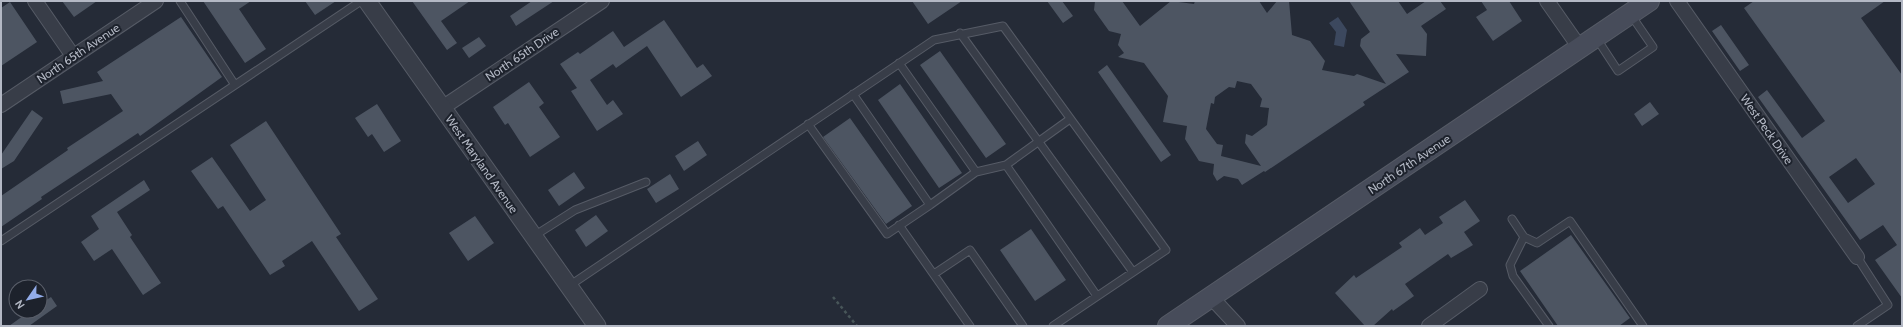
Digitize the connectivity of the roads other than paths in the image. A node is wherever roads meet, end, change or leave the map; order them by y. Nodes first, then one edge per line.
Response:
1 (35, 1) edge
2 (156, 1) edge
3 (180, 1) edge
4 (361, 1) edge
5 (368, 1) edge
6 (602, 1) edge
7 (1547, 1) edge
8 (1649, 1) edge
9 (1677, 1) edge
10 (1630, 14) junction
11 (960, 33) junction
12 (1588, 42) junction
13 (73, 56) junction
14 (899, 63) junction
15 (235, 85) junction
16 (853, 94) junction
17 (1, 105) edge
18 (442, 108) junction
19 (1070, 119) junction
20 (808, 124) junction
21 (1039, 142) junction
22 (1006, 165) junction
23 (976, 172) junction
24 (646, 182) dead end
25 (930, 205) junction
26 (1512, 219) dead end
27 (900, 225) junction
28 (533, 236) junction
29 (1524, 237) junction
30 (1, 241) edge
31 (1857, 257) joint
32 (1133, 272) junction
33 (934, 274) junction
34 (569, 286) junction
35 (1480, 289) dead end
36 (1097, 296) junction
37 (1210, 297) junction
38 (597, 326) edge
39 (970, 326) edge
40 (1023, 326) edge
41 (1053, 326) edge
42 (1168, 326) edge
43 (1238, 326) edge
44 (1429, 326) edge
45 (1549, 326) edge
46 (1643, 326) edge
47 (1856, 326) edge

1 - 13 street
2 - 13 street, North 65th Avenue
3 - 15 lane
4 - 15 lane
5 - 18 street, West Maryland Avenue
6 - 18 street, North 65th Drive
7 - 12 street
8 - 10 main road, North 67th Avenue
9 - 31 street, West Peck Drive
10 - 12 main road, North 67th Avenue
10 - 12 lane
11 - 14 lane
11 - 19 lane
11 - 21 lane
12 - 37 main road, North 67th Avenue
13 - 17 street, North 65th Avenue
14 - 16 lane
14 - 23 lane
15 - 30 lane
16 - 20 lane
16 - 25 lane
18 - 28 street, West Maryland Avenue
19 - 21 lane
19 - 32 lane
20 - 27 lane
20 - 34 lane
21 - 22 lane
21 - 32 lane
22 - 23 lane
22 - 36 lane
23 - 25 lane
24 - 28 lane
25 - 27 lane
26 - 29 lane
27 - 33 lane
28 - 34 street, West Maryland Avenue
29 - 45 lane
29 - 46 lane
31 - 47 lane
32 - 36 lane
33 - 39 lane
33 - 40 lane
34 - 38 street, West Maryland Avenue
35 - 44 street
36 - 41 lane
37 - 42 main road, North 67th Avenue
37 - 43 street

